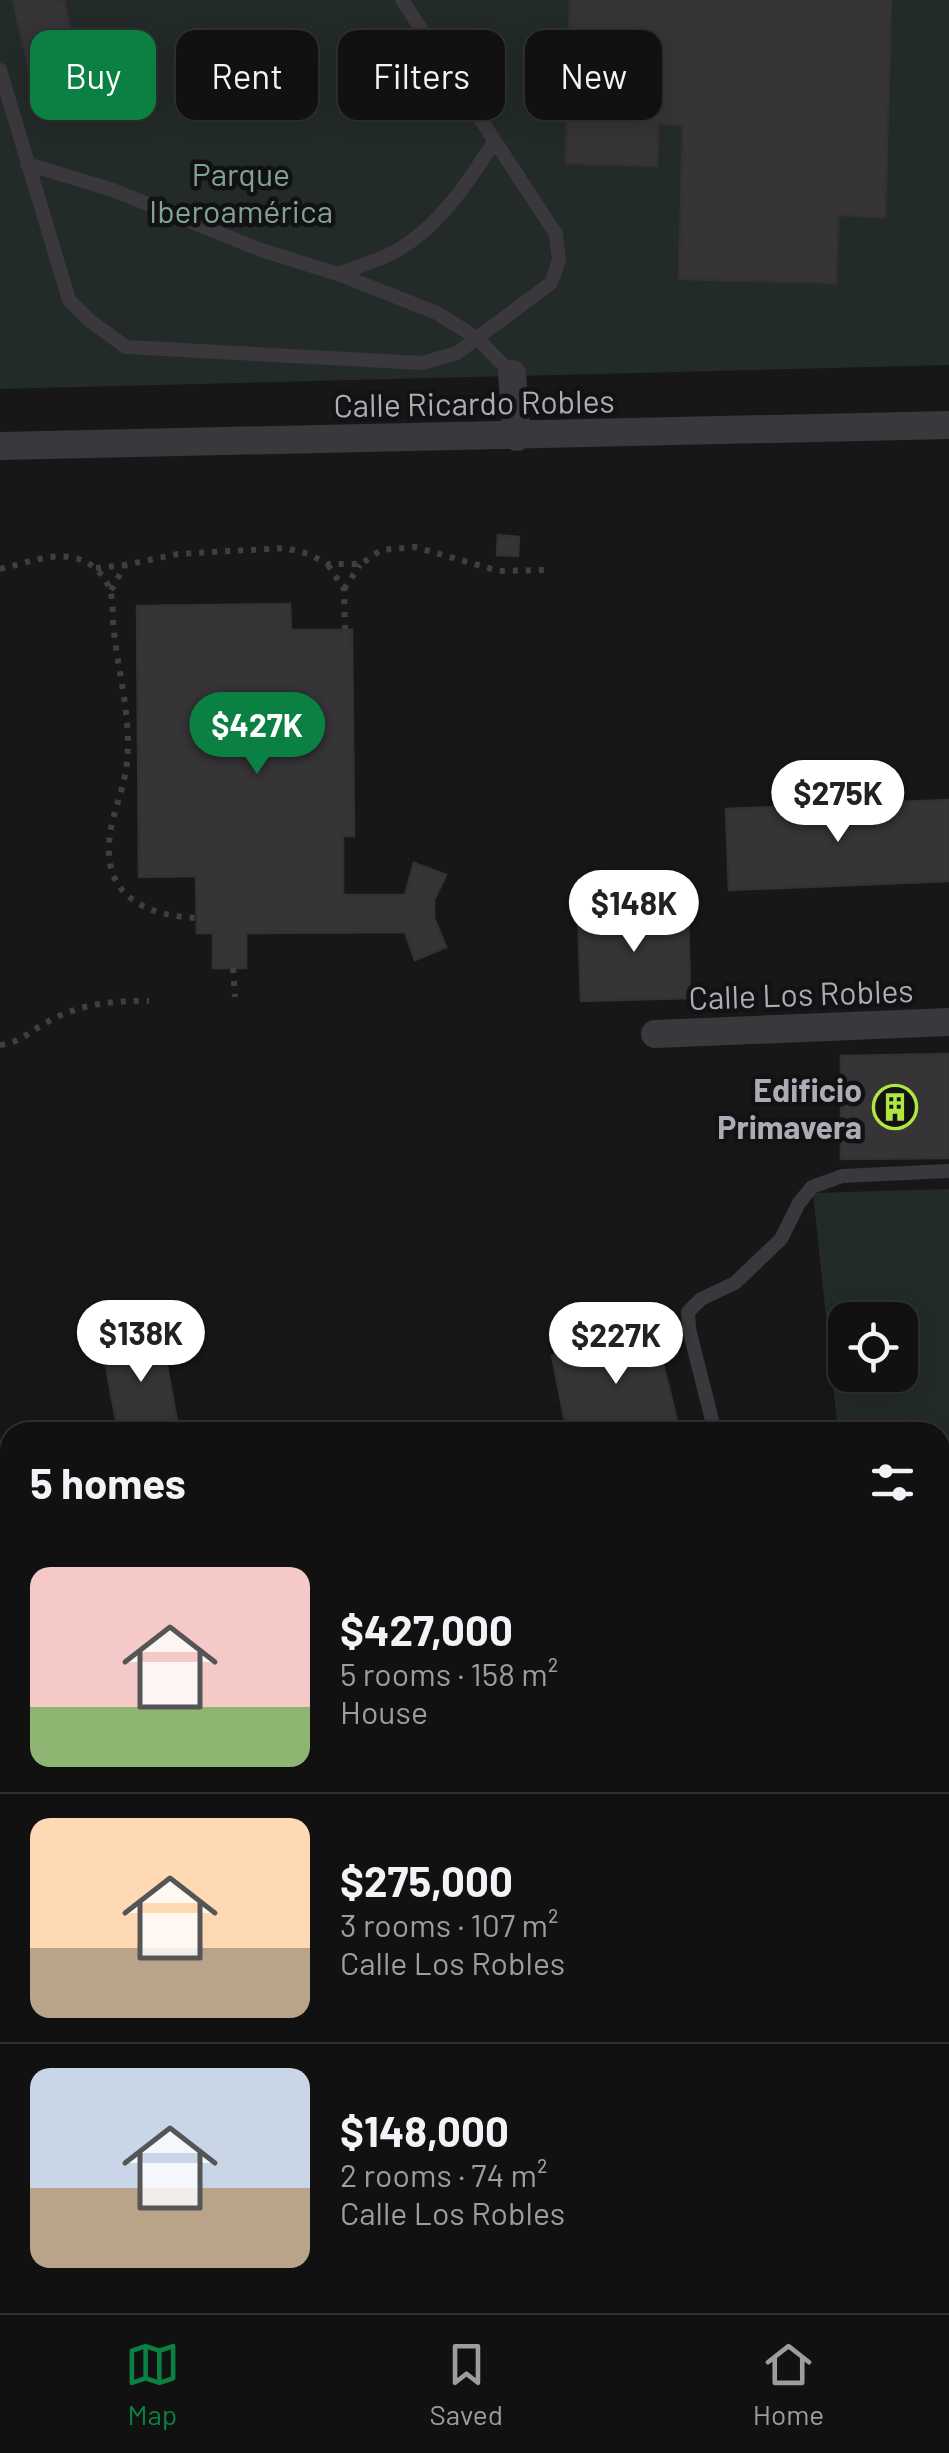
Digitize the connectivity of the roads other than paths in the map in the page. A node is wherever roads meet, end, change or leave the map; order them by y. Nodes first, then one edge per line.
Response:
1 (402, 0) edge
2 (0, 70) edge
3 (494, 142) junction
4 (27, 164) junction
5 (338, 274) junction
6 (477, 338) junction
7 (512, 374) joint
8 (949, 425) edge
9 (517, 437) junction
10 (0, 446) edge
11 (949, 1022) edge
12 (655, 1034) dead end
13 (949, 1171) edge
14 (712, 1422) edge

1 - 3 lane
2 - 4 lane
3 - 5 lane
3 - 6 lane
4 - 5 lane
4 - 6 lane
5 - 6 lane
6 - 7 lane
7 - 9 street
8 - 9 street, Calle Ricardo Robles
9 - 10 street, Calle Ricardo Robles
11 - 12 street, Calle Los Robles
13 - 14 lane

